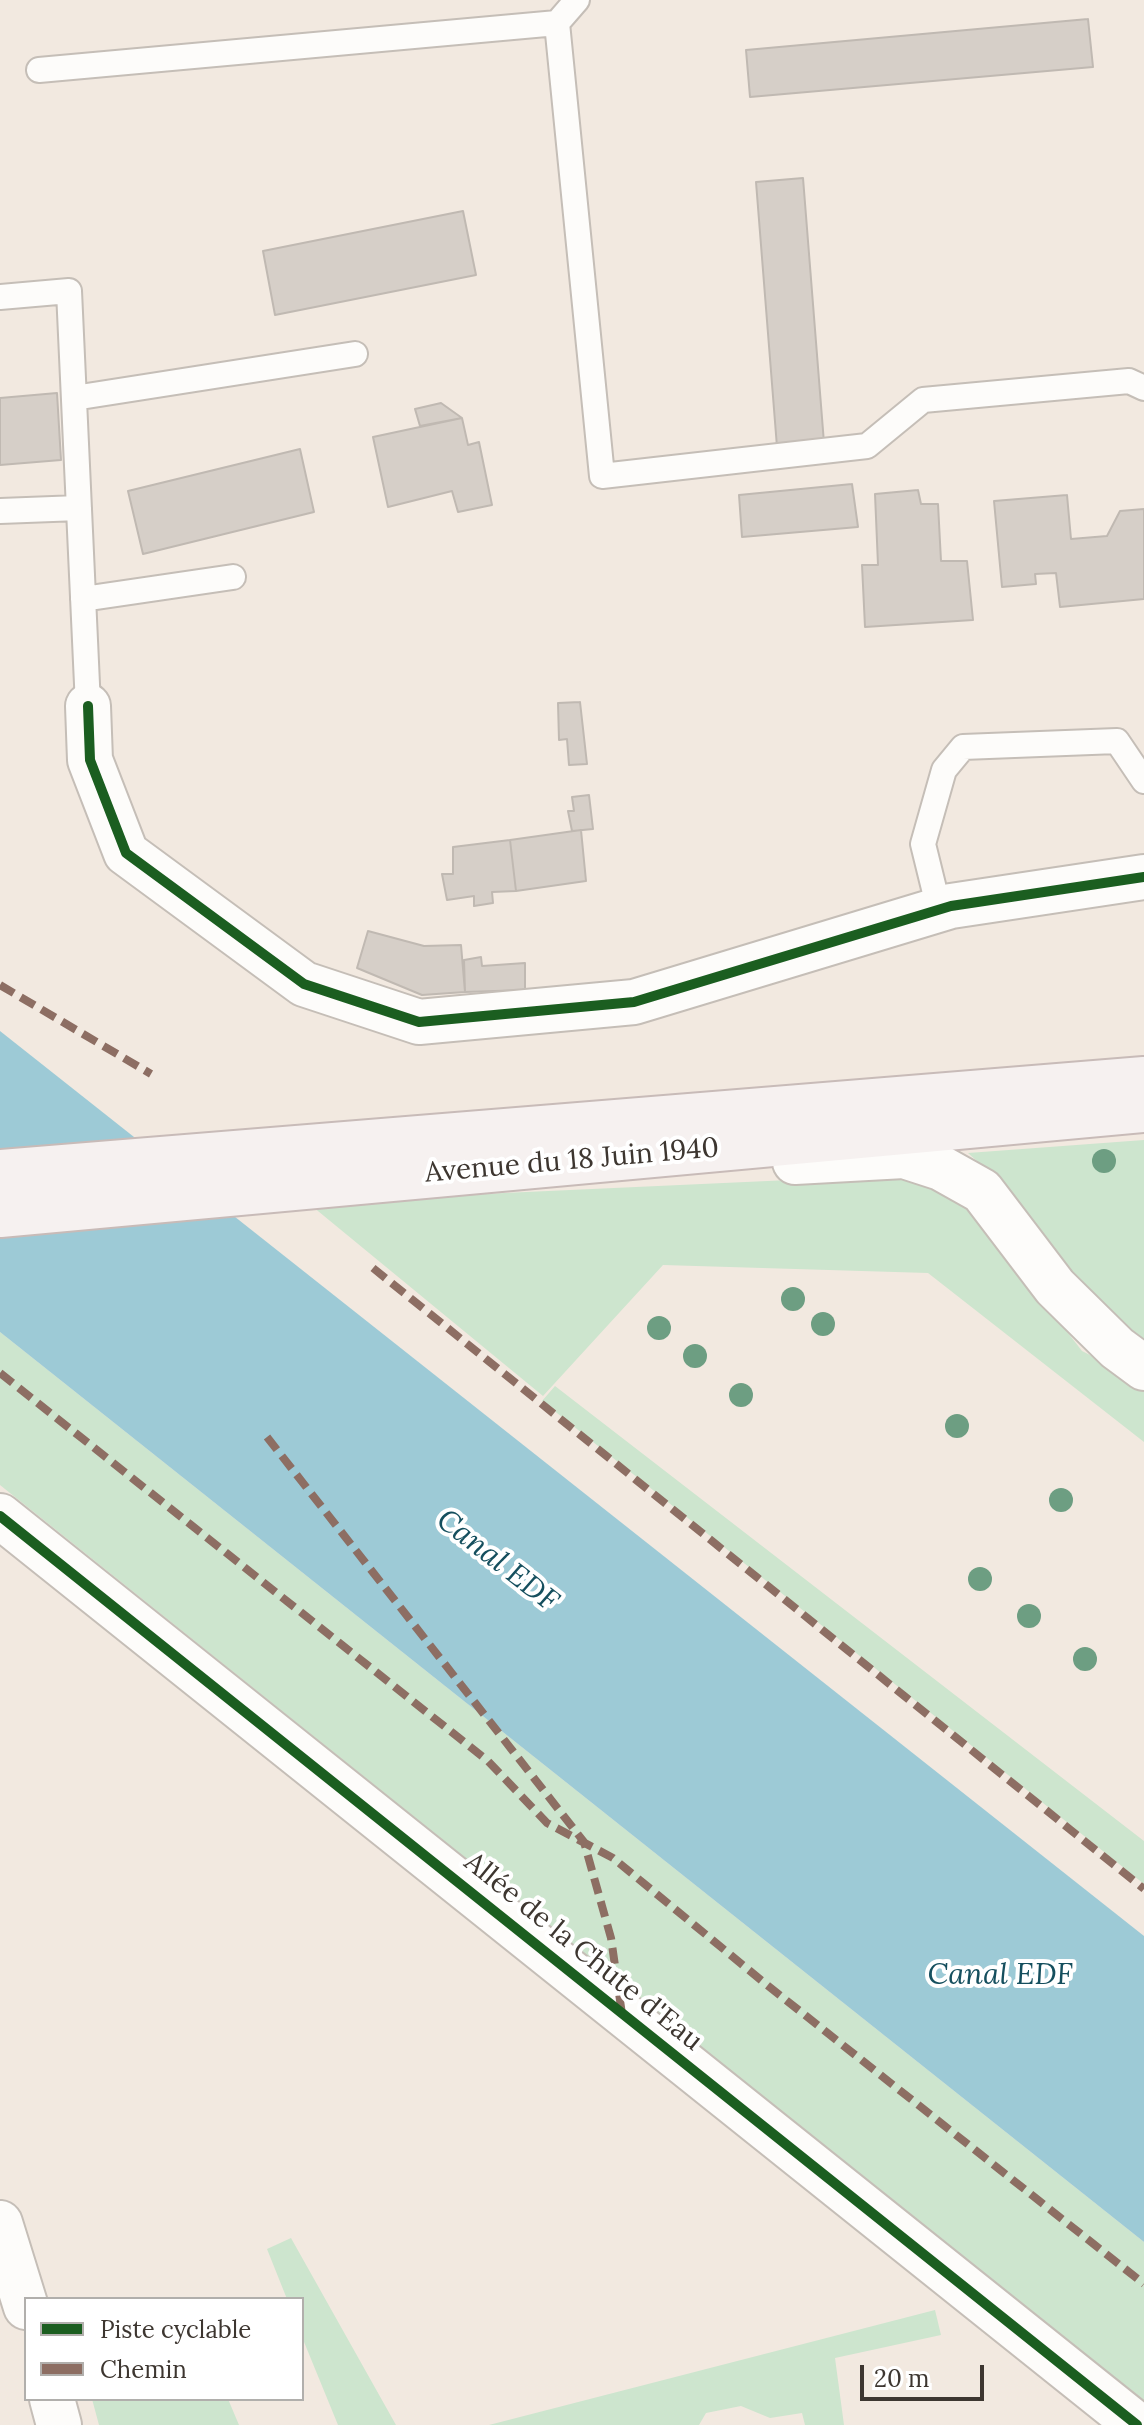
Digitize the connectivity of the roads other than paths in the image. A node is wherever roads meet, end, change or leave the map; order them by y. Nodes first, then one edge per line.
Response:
1 (577, 0) edge
2 (557, 23) junction
3 (39, 70) dead end
4 (0, 297) edge
5 (355, 354) dead end
6 (1144, 388) edge
7 (74, 398) junction
8 (79, 508) junction
9 (0, 511) edge
10 (233, 577) dead end
11 (83, 599) junction
12 (88, 706) joint
13 (1144, 781) edge
14 (1144, 877) edge
15 (939, 909) junction
16 (1144, 1079) edge
17 (1144, 1110) edge
18 (489, 1168) junction
19 (0, 1172) edge
20 (0, 1215) edge
21 (1135, 1358) edge
22 (0, 1516) edge
23 (0, 2223) edge
24 (24, 2301) edge
25 (53, 2401) edge
26 (59, 2425) edge
27 (1137, 2425) edge

1 - 2 lane
2 - 3 lane
2 - 6 lane
4 - 7 lane
5 - 7 lane
7 - 8 lane
8 - 9 lane
8 - 11 lane
10 - 11 lane
11 - 12 lane
12 - 15 street
13 - 15 lane
14 - 15 street
16 - 19 main road, Avenue du 18 Juin 1940
17 - 18 main road, Avenue du 18 Juin 1940
18 - 20 main road, Avenue du 18 Juin 1940
18 - 21 street
22 - 27 street, Allée de la Chute d'Eau
23 - 24 street
25 - 26 street

